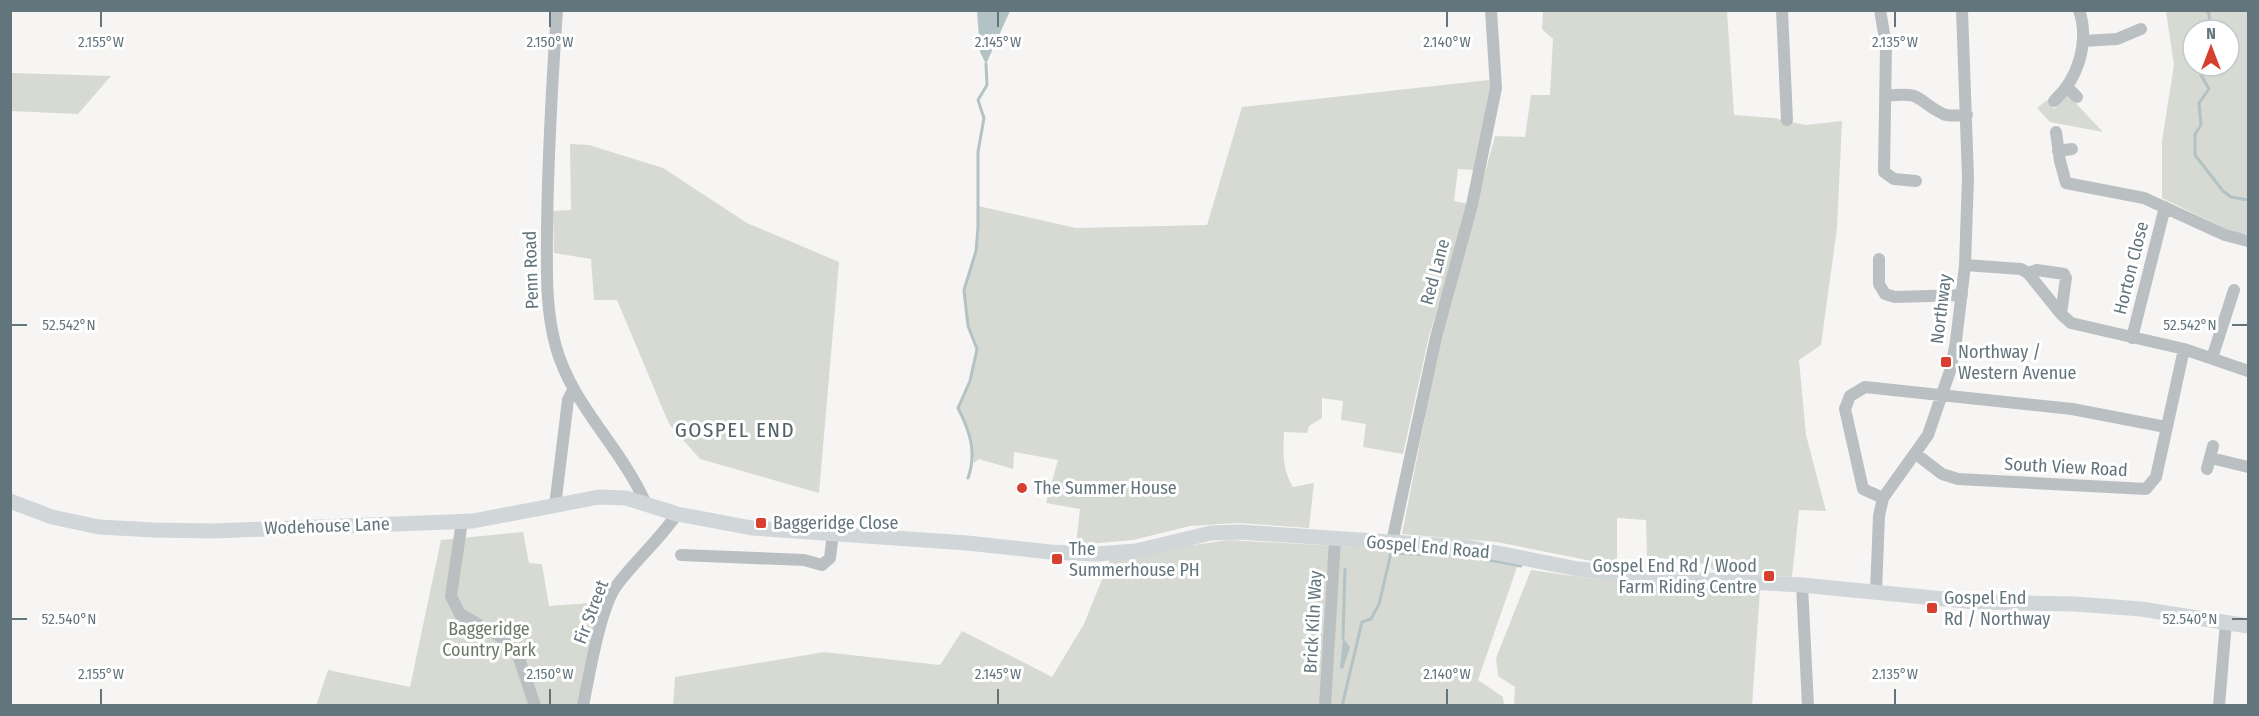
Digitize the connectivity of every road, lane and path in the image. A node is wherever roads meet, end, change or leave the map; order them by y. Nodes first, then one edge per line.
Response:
1 (557, 10) edge
2 (1491, 10) edge
3 (1782, 10) edge
4 (1880, 10) edge
5 (1962, 10) edge
6 (2079, 10) edge
7 (2141, 29) dead end
8 (2083, 41) junction
9 (1886, 96) junction
10 (2054, 101) dead end
11 (1967, 115) junction
12 (1787, 120) dead end
13 (2056, 132) dead end
14 (2072, 149) dead end
15 (2058, 151) junction
16 (1916, 181) dead end
17 (2165, 207) junction
18 (2248, 241) edge
19 (1879, 259) dead end
20 (1965, 265) junction
21 (2028, 273) junction
22 (2234, 290) dead end
23 (1962, 295) junction
24 (2061, 314) junction
25 (2132, 338) junction
26 (2184, 349) junction
27 (2212, 358) junction
28 (2248, 371) edge
29 (573, 390) junction
30 (1943, 394) junction
31 (2166, 427) junction
32 (1916, 454) junction
33 (2210, 458) dead end
34 (2248, 467) edge
35 (1883, 498) junction
36 (10, 501) edge
37 (646, 504) junction
38 (555, 506) junction
39 (677, 514) junction
40 (462, 521) junction
41 (833, 533) junction
42 (1335, 540) junction
43 (1392, 542) junction
44 (681, 555) dead end
45 (1802, 585) junction
46 (1876, 592) junction
47 (2226, 622) junction
48 (2248, 626) edge
49 (535, 705) edge
50 (583, 705) edge
51 (1325, 705) edge
52 (1808, 705) edge
53 (2219, 705) edge

1 - 29 street, Penn Road
2 - 43 street, Red Lane
3 - 12 street
4 - 9 street
5 - 11 street, Northway
6 - 8 street
7 - 8 street
8 - 10 street
9 - 11 street
9 - 16 street
11 - 20 street, Northway
13 - 15 street, Horton Close
14 - 15 street
15 - 17 street, Horton Close
17 - 18 street, Horton Close
17 - 25 street, Horton Close
19 - 23 street
20 - 21 street
20 - 23 street, Northway
21 - 24 street
21 - 24 street
22 - 27 street
23 - 30 street, Northway
24 - 25 street
25 - 26 street
26 - 27 street
26 - 31 street, South View Road
27 - 28 street
29 - 37 street, Penn Road
29 - 38 street
30 - 31 street
30 - 32 street, Northway
30 - 35 street
31 - 32 street, South View Road
32 - 35 street, Northway
33 - 34 street
35 - 46 street, Northway
36 - 40 main road, Wodehouse Lane
37 - 38 main road, Wodehouse Lane
37 - 39 main road, Gospel End Road
38 - 40 main road, Wodehouse Lane
39 - 41 main road, Gospel End Road
39 - 50 street, Fir Street
40 - 49 street
41 - 42 main road, Gospel End Road
41 - 44 street
42 - 43 main road, Gospel End Road
42 - 51 street, Brick Kiln Way
43 - 45 main road, Gospel End Road
45 - 46 main road, Gospel End Road
45 - 52 street
46 - 47 main road, Gospel End Road
47 - 48 main road, Gospel End Road
47 - 53 street

